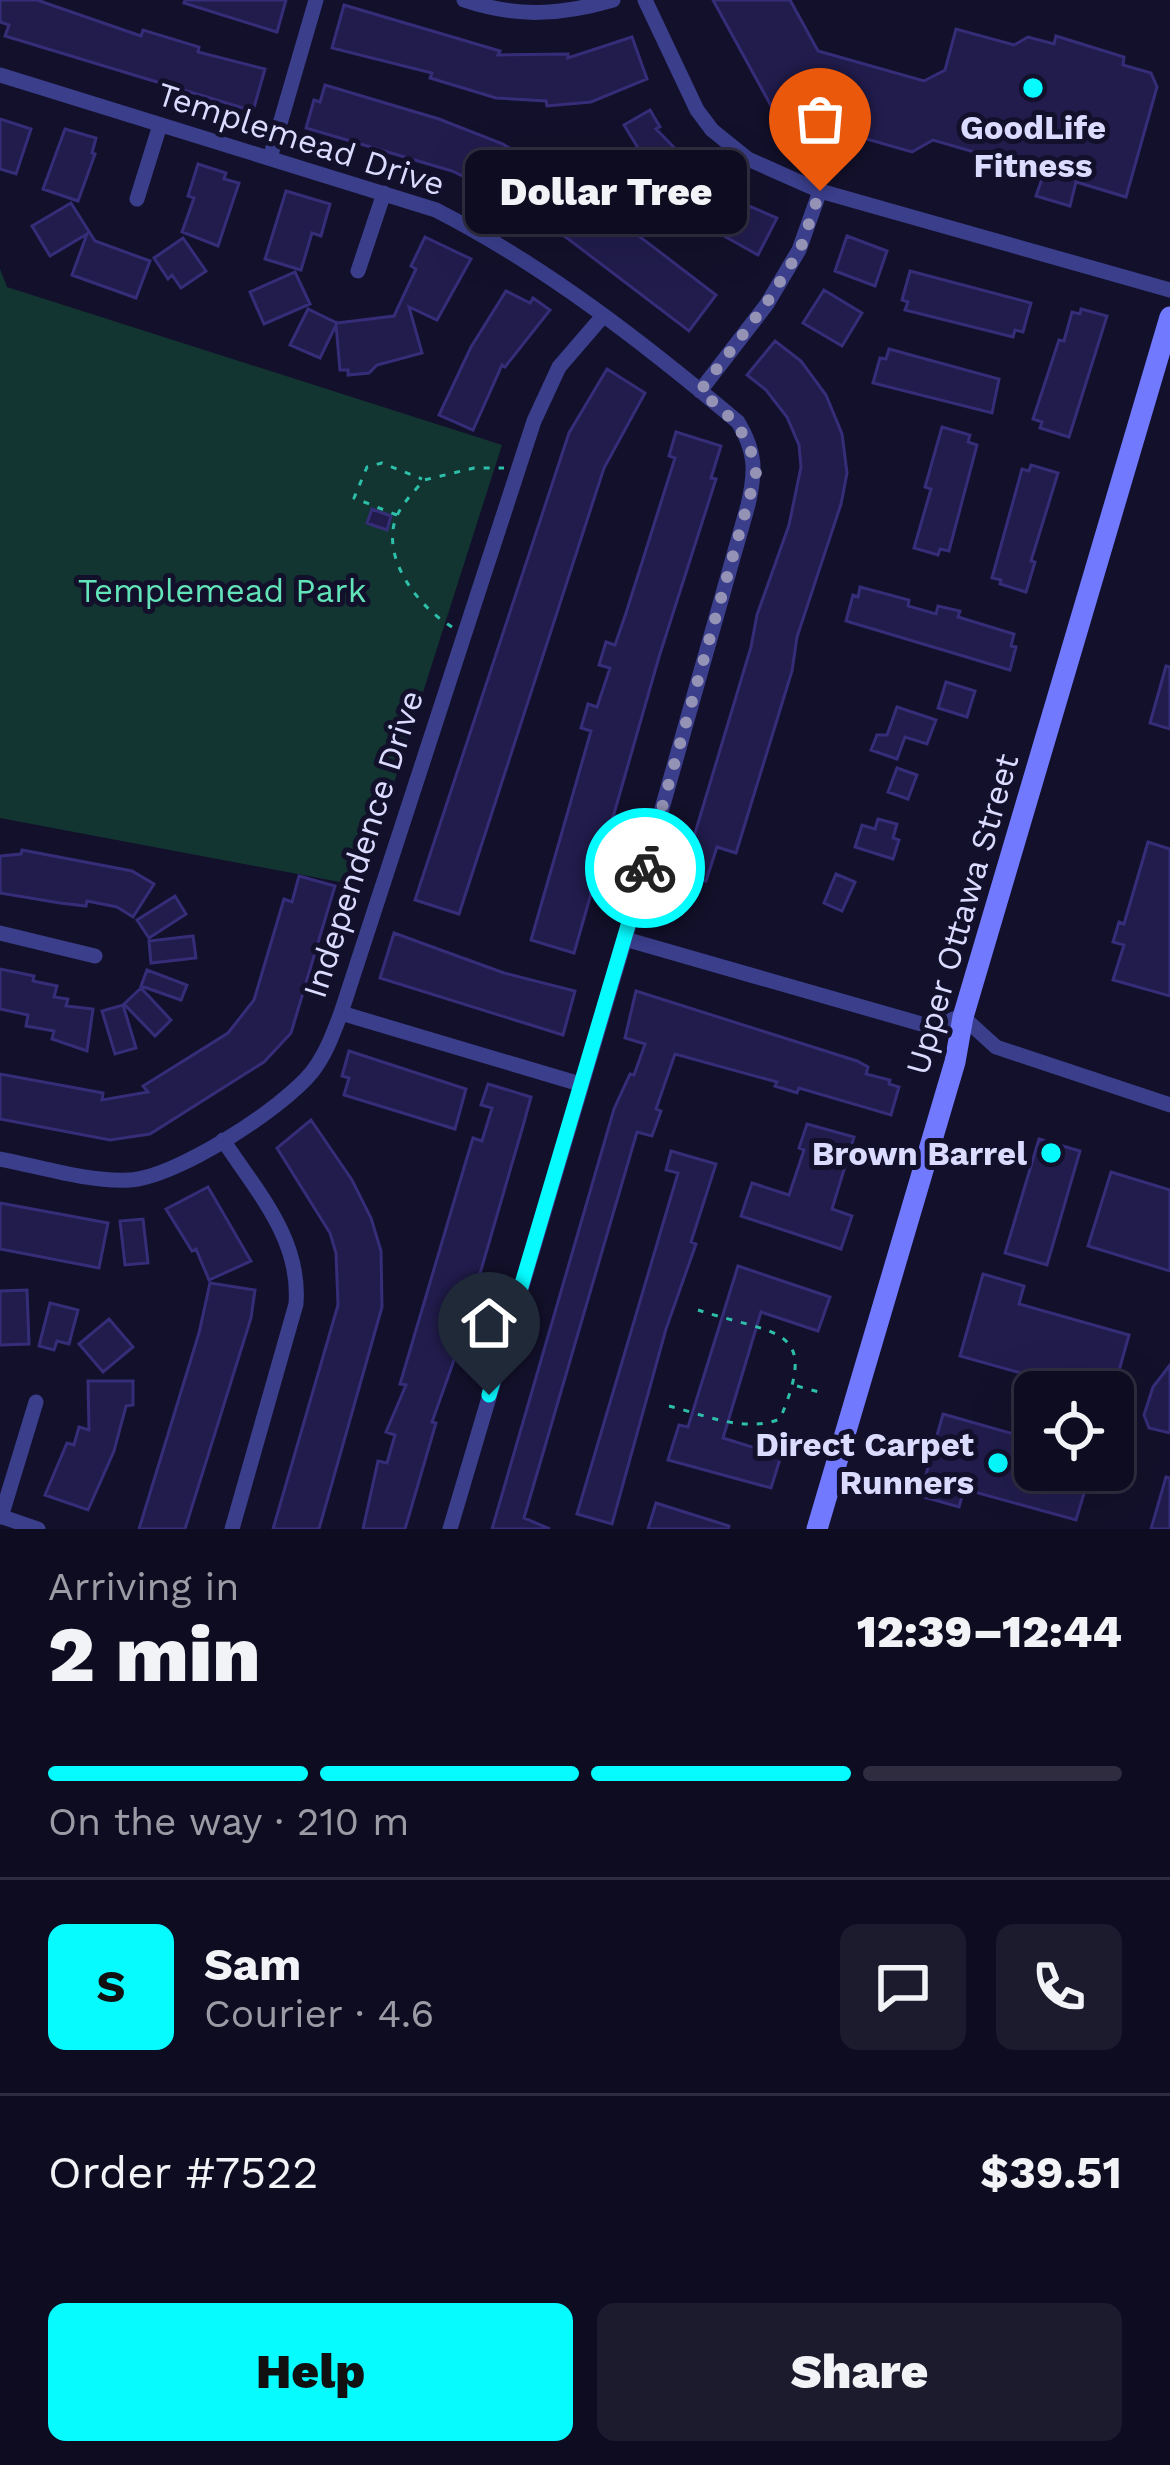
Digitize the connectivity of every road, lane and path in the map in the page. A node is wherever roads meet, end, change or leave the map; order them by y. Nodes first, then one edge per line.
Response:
1 (316, 0) edge
2 (464, 0) edge
3 (613, 0) edge
4 (646, 0) edge
5 (0, 75) edge
6 (160, 125) junction
7 (271, 158) junction
8 (820, 191) junction
9 (383, 193) junction
10 (136, 199) dead end
11 (358, 271) dead end
12 (1170, 290) edge
13 (603, 316) junction
14 (1170, 317) edge
15 (700, 391) junction
16 (517, 470) junction
17 (424, 479) junction
18 (397, 515) junction
19 (463, 632) junction
20 (0, 933) edge
21 (625, 939) junction
22 (95, 956) dead end
23 (341, 1013) junction
24 (963, 1017) junction
25 (580, 1084) junction
26 (1170, 1106) edge
27 (223, 1140) junction
28 (0, 1159) edge
29 (698, 1310) dead end
30 (794, 1385) junction
31 (819, 1392) dead end
32 (36, 1402) dead end
33 (670, 1406) dead end
34 (1, 1516) edge
35 (38, 1529) edge
36 (232, 1529) edge
37 (450, 1529) edge
38 (817, 1529) edge

1 - 7 street
2 - 3 street
4 - 8 street
5 - 6 street, Templemead Drive
6 - 7 street, Templemead Drive
6 - 10 street
7 - 9 street, Templemead Drive
8 - 12 street
8 - 15 street
9 - 11 street
9 - 13 street, Templemead Drive
13 - 15 street, Templemead Drive
13 - 16 street, Independence Drive
14 - 24 main road, Upper Ottawa Street
15 - 21 street, Templemead Drive
16 - 17 path
16 - 19 street, Independence Drive
17 - 18 path
17 - 18 path
18 - 19 path
19 - 23 street, Independence Drive
20 - 22 street
21 - 24 street
21 - 25 street, Templemead Drive
23 - 25 street
23 - 27 street, Independence Drive
24 - 26 street
24 - 38 main road, Upper Ottawa Street
25 - 37 street, Templemead Drive
27 - 28 street, Independence Drive
27 - 36 street
29 - 30 path
30 - 31 path
30 - 33 path
32 - 34 street
34 - 35 street

